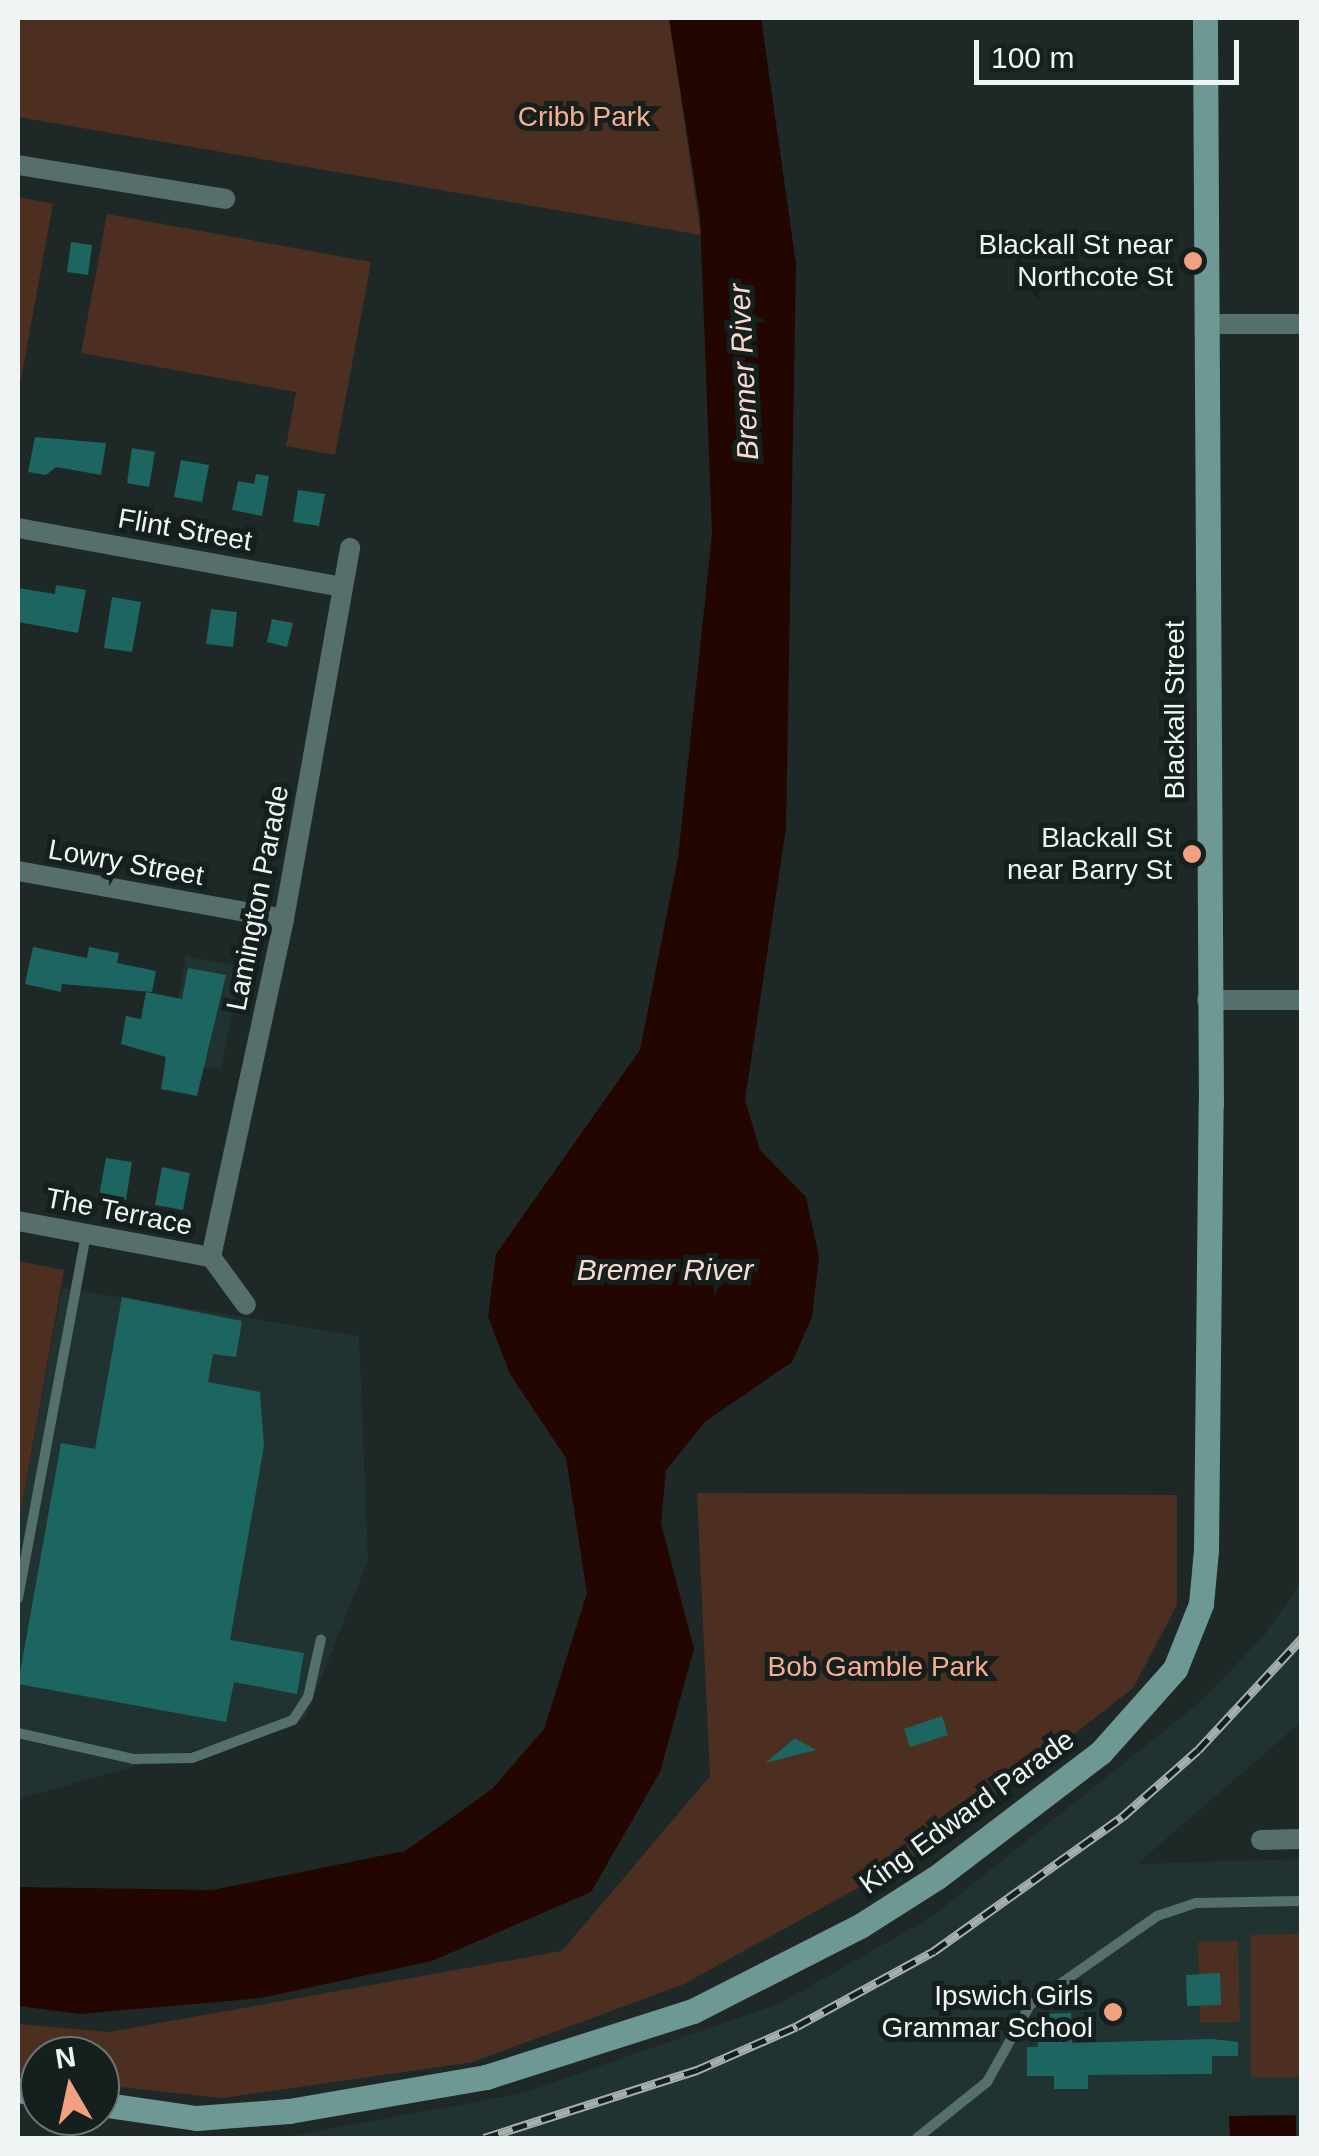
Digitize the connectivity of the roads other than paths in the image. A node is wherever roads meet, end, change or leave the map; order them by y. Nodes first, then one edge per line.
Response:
1 (1204, 18) edge
2 (18, 164) edge
3 (225, 199) dead end
4 (1206, 324) junction
5 (1302, 324) edge
6 (18, 528) edge
7 (350, 548) dead end
8 (342, 587) junction
9 (18, 871) edge
10 (284, 919) junction
11 (1207, 1000) junction
12 (1302, 1000) edge
13 (18, 1220) edge
14 (86, 1233) junction
15 (210, 1257) junction
16 (246, 1305) dead end
17 (1204, 1582) joint
18 (18, 1598) edge
19 (321, 1640) dead end
20 (18, 1733) edge
21 (1260, 1840) dead end
22 (1302, 1840) edge
23 (1302, 1902) edge
24 (120, 2107) edge
25 (917, 2138) edge

1 - 4 street, Blackall Street
2 - 3 street
4 - 5 street
4 - 11 street, Blackall Street
6 - 8 street, Flint Street
7 - 8 street, Lamington Parade
8 - 10 street, Lamington Parade
9 - 10 street, Lowry Street
10 - 15 street, Lamington Parade
11 - 12 street
11 - 17 street, Blackall Street
13 - 14 street, The Terrace
14 - 15 street, The Terrace
14 - 18 lane
15 - 16 street
17 - 24 street, King Edward Parade
19 - 20 lane
21 - 22 street
23 - 25 lane

